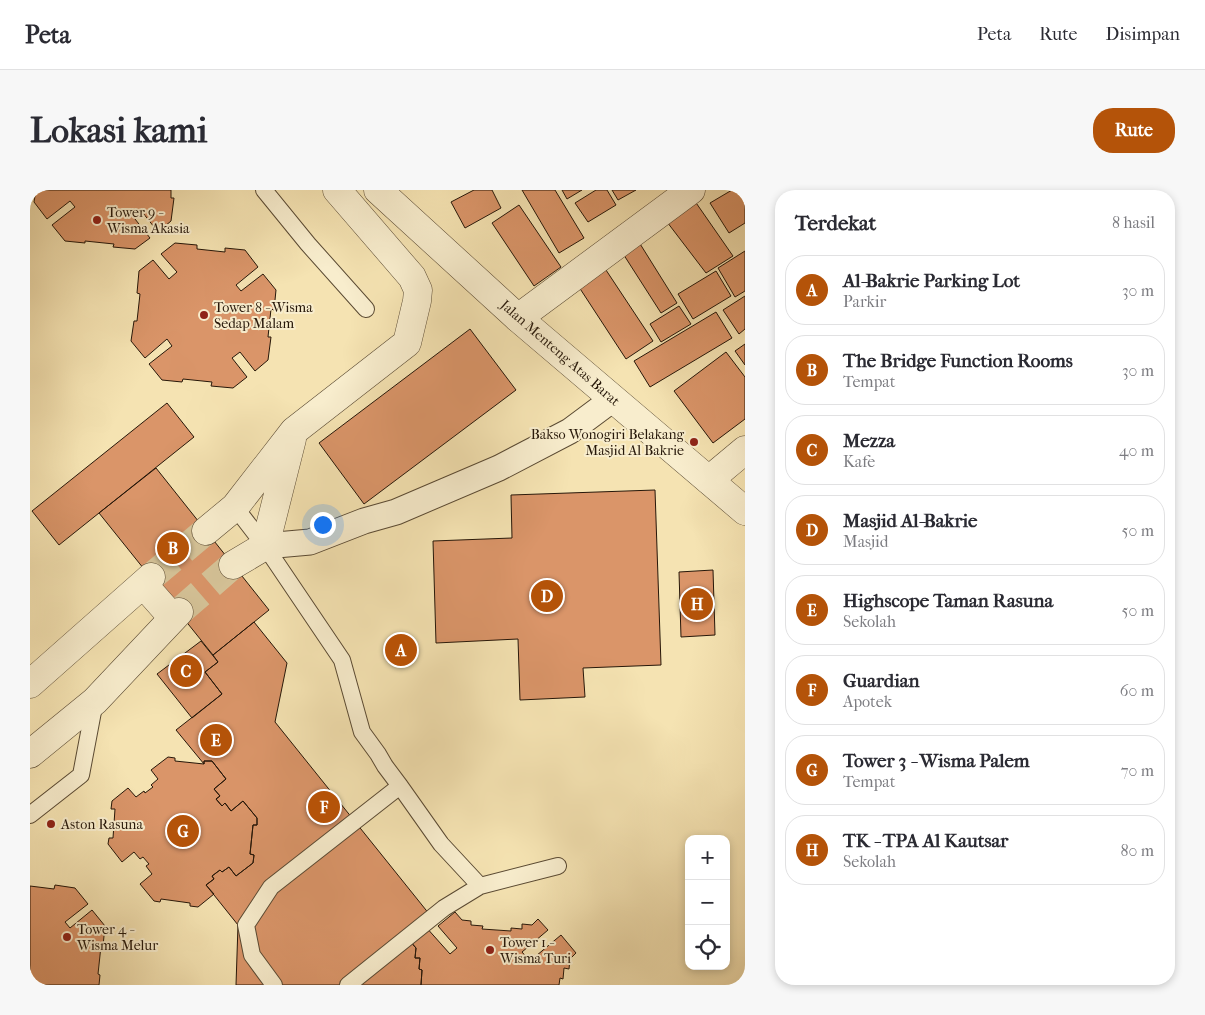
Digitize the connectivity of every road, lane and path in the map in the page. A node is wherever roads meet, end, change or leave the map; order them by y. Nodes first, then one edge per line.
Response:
1 (337, 190) edge
2 (378, 190) edge
3 (691, 190) edge
4 (268, 191) edge
5 (366, 309) dead end
6 (518, 318) junction
7 (613, 400) junction
8 (294, 431) junction
9 (745, 450) edge
10 (709, 480) junction
11 (235, 506) junction
12 (745, 511) edge
13 (206, 531) tunnel mouth
14 (265, 546) junction
15 (233, 565) tunnel mouth
16 (30, 684) edge
17 (95, 701) junction
18 (30, 754) edge
19 (400, 786) junction
20 (30, 815) edge
21 (558, 866) dead end
22 (480, 886) junction
23 (274, 985) edge
24 (348, 985) edge

1 - 8 street
2 - 6 street, Jalan Menteng Atas Barat
3 - 6 street
4 - 5 lane
6 - 7 street, Jalan Menteng Atas Barat
7 - 10 street, Jalan Menteng Atas Barat
7 - 14 street
8 - 11 street
8 - 14 street
9 - 10 street
10 - 12 street, Jalan Menteng Atas Barat
11 - 13 street
11 - 14 lane
14 - 15 street
14 - 19 lane
16 - 17 street
17 - 18 street
17 - 20 lane
19 - 22 lane
19 - 23 lane
21 - 22 lane
22 - 24 lane

